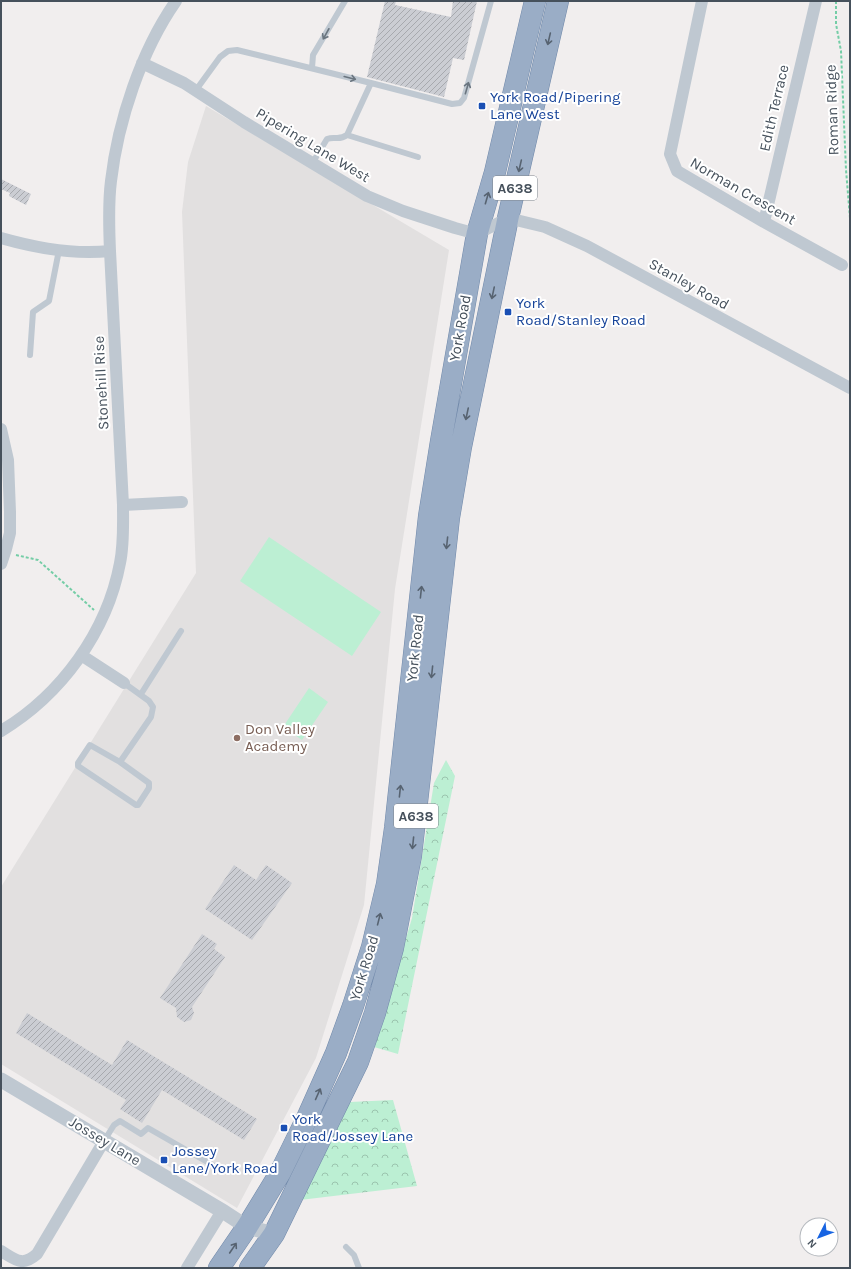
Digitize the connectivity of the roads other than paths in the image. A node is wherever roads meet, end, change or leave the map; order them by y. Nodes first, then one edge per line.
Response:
1 (176, 1) edge
2 (345, 1) edge
3 (491, 1) edge
4 (535, 1) edge
5 (558, 1) edge
6 (702, 1) edge
7 (816, 1) edge
8 (142, 63) junction
9 (312, 68) junction
10 (371, 83) junction
11 (196, 90) junction
12 (347, 135) junction
13 (418, 157) dead end
14 (313, 162) junction
15 (508, 218) junction
16 (764, 222) junction
17 (477, 234) junction
18 (1, 238) edge
19 (60, 250) junction
20 (110, 252) junction
21 (842, 265) dead end
22 (30, 355) dead end
23 (850, 388) edge
24 (1, 429) edge
25 (182, 502) dead end
26 (123, 505) junction
27 (3, 558) edge
28 (181, 630) dead end
29 (81, 655) junction
30 (124, 683) joint
31 (141, 694) junction
32 (1, 731) edge
33 (120, 762) junction
34 (1, 1080) edge
35 (336, 1106) junction
36 (104, 1141) junction
37 (223, 1171) dead end
38 (222, 1211) junction
39 (247, 1227) junction
40 (274, 1234) junction
41 (346, 1246) dead end
42 (1, 1251) edge
43 (187, 1268) edge
44 (219, 1268) edge
45 (250, 1268) edge
46 (359, 1268) edge

1 - 8 street, Stonehill Rise
2 -> 9 lane
10 -> 3 lane
17 -> 4 highway, York Road / A638
5 -> 15 highway, York Road / A638
6 - 16 street, Norman Crescent
7 - 16 street, Edith Terrace
8 - 11 street, Pipering Lane West
8 - 20 street, Stonehill Rise
9 -> 10 lane
9 - 11 lane
10 - 12 lane
11 - 14 street, Pipering Lane West
12 - 13 lane
12 - 14 lane
14 - 17 street, Pipering Lane West
15 - 17 street
15 - 23 street, Stanley Road
15 -> 35 highway, York Road / A638
16 - 21 street, Norman Crescent
39 -> 17 highway, York Road / A638
18 - 19 street
19 - 20 street
19 - 22 lane
20 - 26 street, Stonehill Rise
24 - 27 street
25 - 26 street
26 - 29 street, Stonehill Rise
28 - 31 lane
29 - 30 street
29 - 32 street, Stonehill Rise
30 - 31 lane
31 - 33 lane
33 - 33 lane
34 - 36 street, Jossey Lane
35 - 39 highway
35 - 40 highway, York Road / A638
36 - 37 lane
36 - 38 street, Jossey Lane
36 - 42 street
38 - 39 street, Jossey Lane
38 - 43 street
39 - 40 street, Jossey Lane
44 -> 39 highway, York Road / A638
40 - 45 highway, York Road / A638
41 - 46 lane

